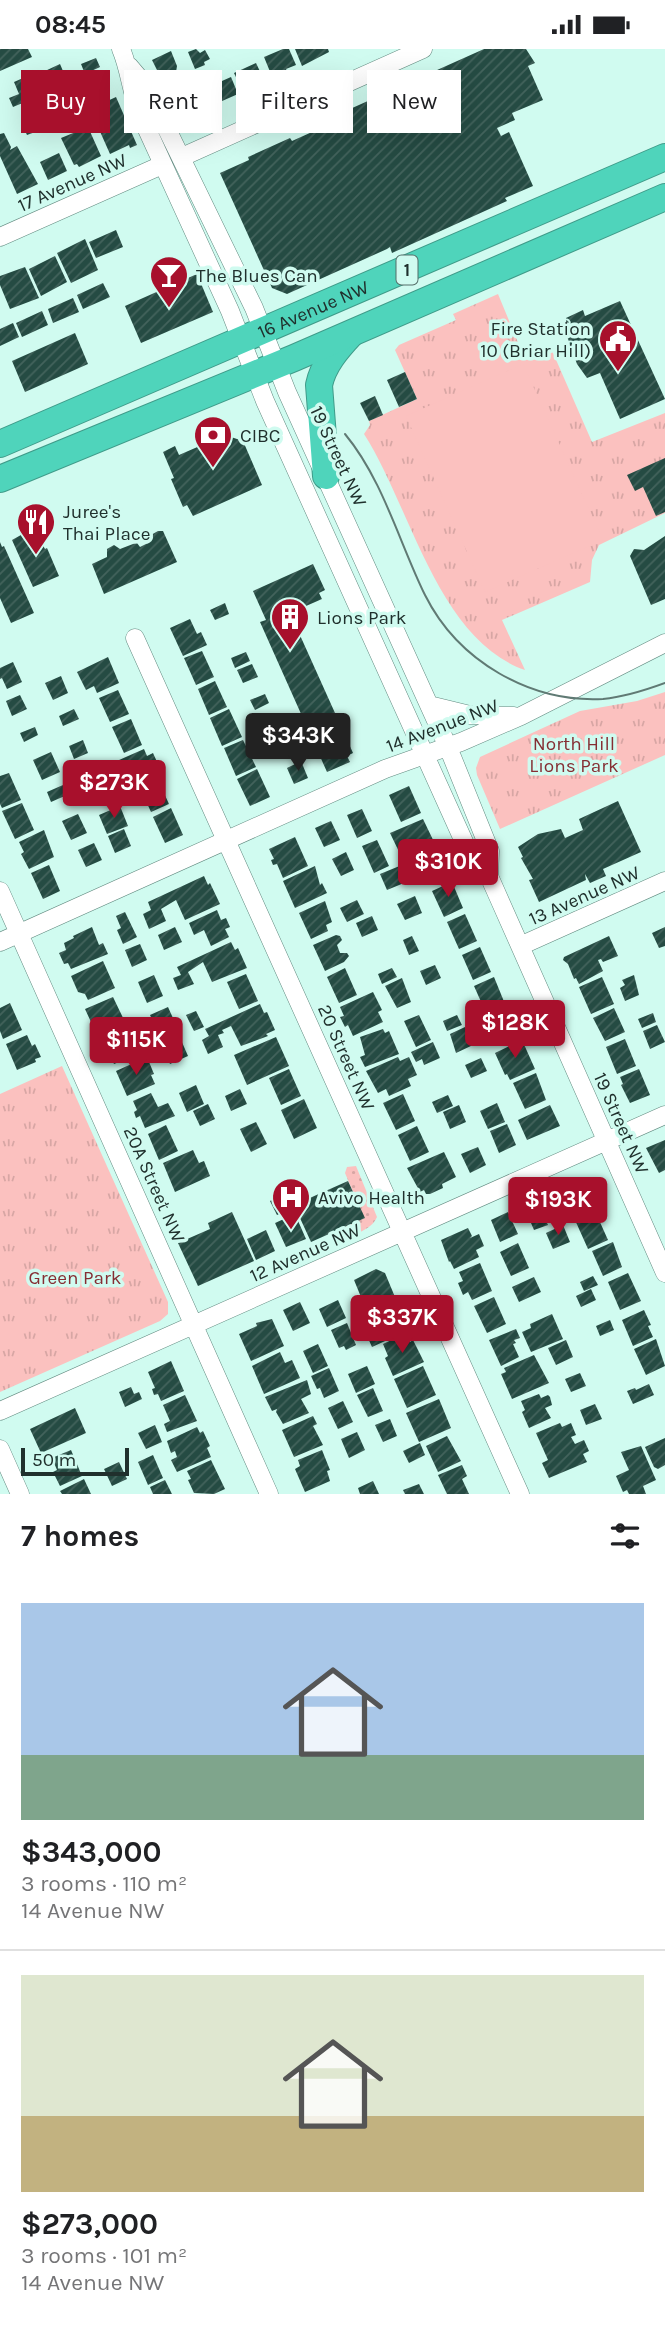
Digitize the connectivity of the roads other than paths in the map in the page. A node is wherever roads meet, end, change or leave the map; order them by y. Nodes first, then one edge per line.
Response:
1 (414, 51) edge
2 (124, 56) edge
3 (182, 157) junction
4 (665, 157) edge
5 (162, 165) junction
6 (665, 197) edge
7 (0, 237) edge
8 (354, 332) junction
9 (253, 336) junction
10 (265, 370) junction
11 (0, 444) edge
12 (326, 476) junction
13 (0, 479) edge
14 (135, 638) dead end
15 (665, 643) edge
16 (429, 705) junction
17 (521, 716) junction
18 (448, 747) junction
19 (426, 754) junction
20 (226, 841) junction
21 (489, 876) junction
22 (665, 881) edge
23 (0, 891) edge
24 (19, 934) junction
25 (0, 942) edge
26 (520, 946) junction
27 (665, 1115) edge
28 (607, 1141) junction
29 (402, 1231) junction
30 (665, 1273) edge
31 (193, 1324) junction
32 (0, 1411) edge
33 (0, 1449) edge
34 (20, 1494) edge
35 (269, 1494) edge
36 (520, 1494) edge

1 - 3 street
2 - 3 street, 19 Street NW
2 - 5 street, 19 Street NW
3 - 9 street, 19 Street NW
4 - 9 highway, 16 Avenue NW / 1
5 - 7 street, 17 Avenue NW
5 - 9 street, 19 Street NW
6 - 8 highway, 16 Avenue NW / 1
8 - 10 highway, 16 Avenue NW / 1
8 - 12 highway
9 - 10 street, 19 Street NW
9 - 11 highway, 16 Avenue NW / 1
10 - 12 street, 19 Street NW
10 - 13 highway, 16 Avenue NW / 1
10 - 19 street, 19 Street NW
12 - 16 street, 19 Street NW
14 - 20 street, 20 Street NW
15 - 17 street, 14 Avenue NW
16 - 17 street
16 - 18 street, 19 Street NW
17 - 18 street, 14 Avenue NW
18 - 19 street, 14 Avenue NW
18 - 21 street, 19 Street NW
19 - 20 street, 14 Avenue NW
19 - 21 street, 19 Street NW
20 - 24 street, 14 Avenue NW
20 - 29 street, 20 Street NW
21 - 26 street, 19 Street NW
22 - 26 street, 13 Avenue NW
23 - 24 street, 20A Street NW
24 - 25 street, 14 Avenue NW
24 - 31 street, 20A Street NW
26 - 28 street, 19 Street NW
27 - 28 street, 12 Avenue NW
28 - 29 street, 12 Avenue NW
28 - 30 street, 19 Street NW
29 - 31 street, 12 Avenue NW
29 - 36 street, 20 Street NW
31 - 32 street, 12 Avenue NW
31 - 35 street, 20A Street NW
33 - 34 street

